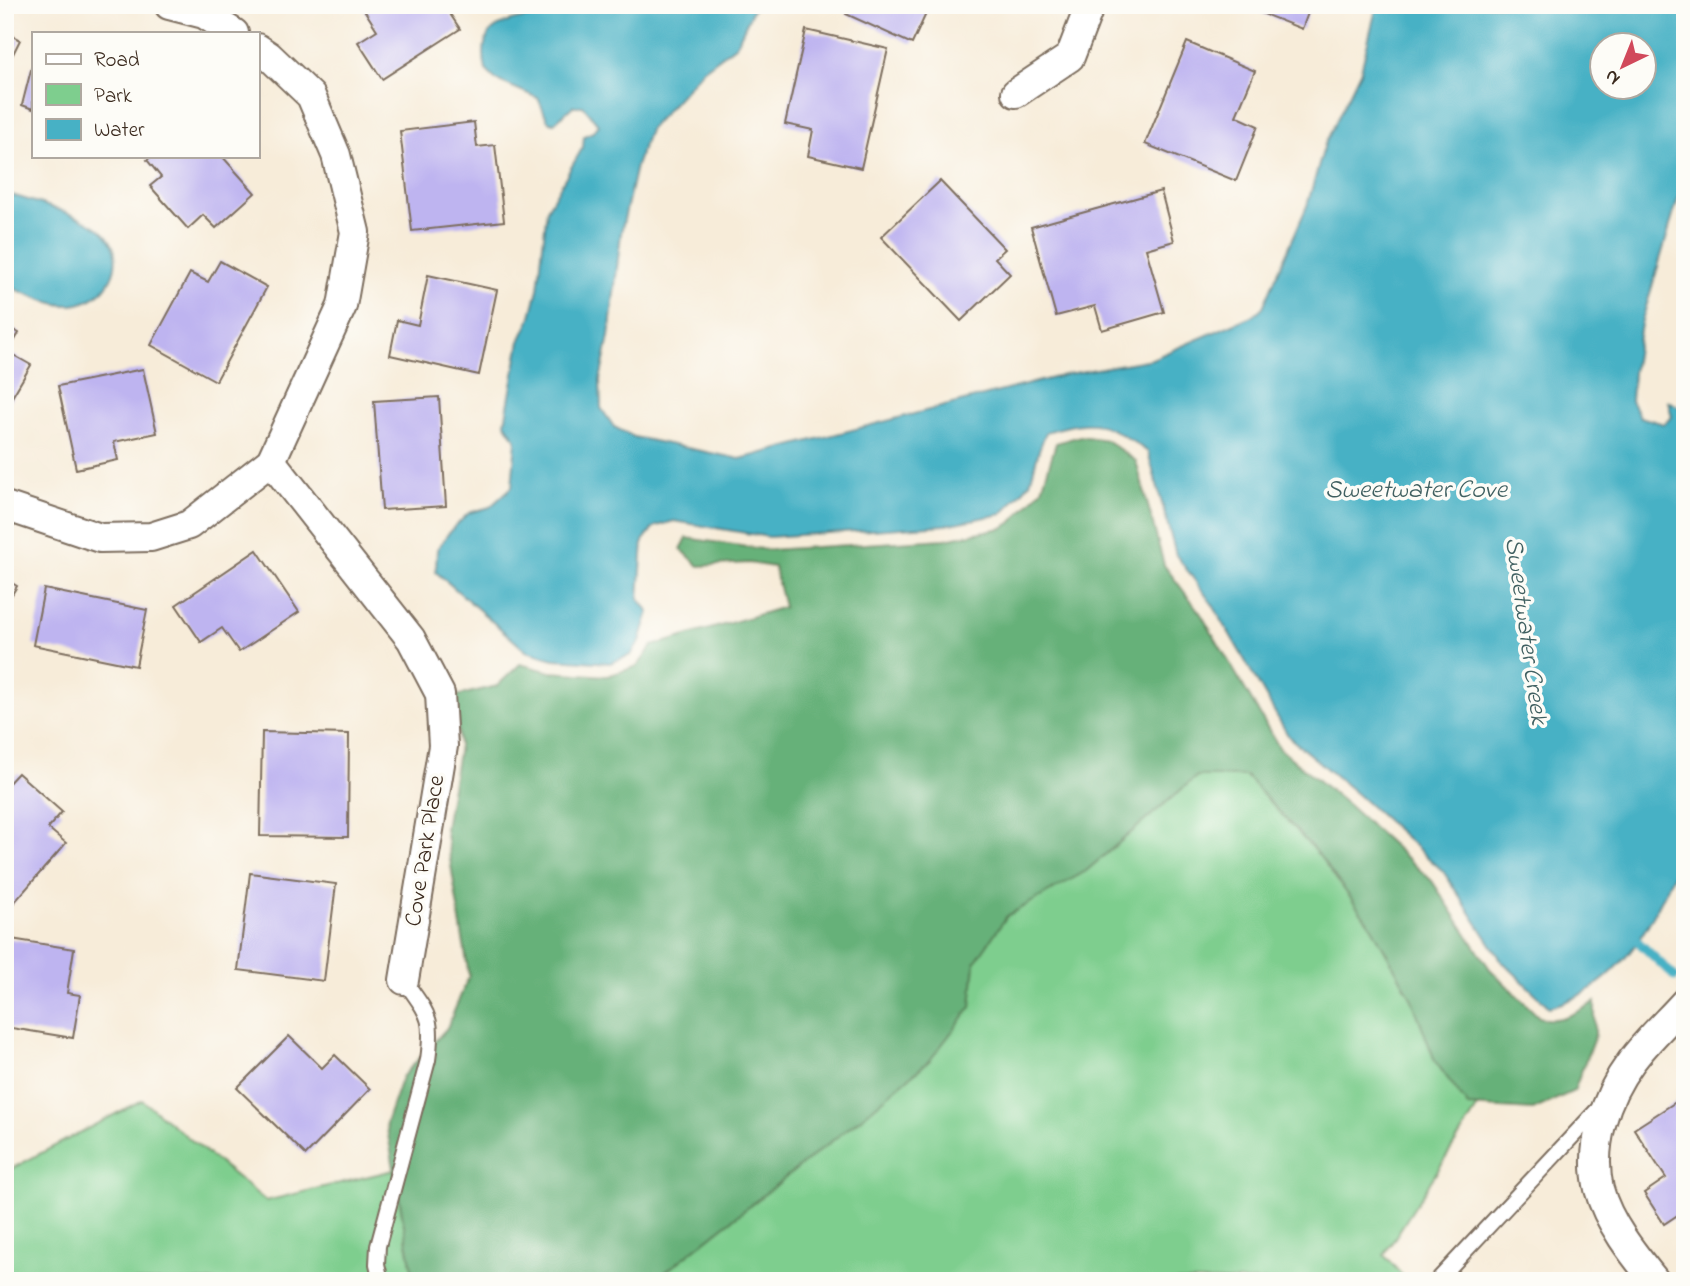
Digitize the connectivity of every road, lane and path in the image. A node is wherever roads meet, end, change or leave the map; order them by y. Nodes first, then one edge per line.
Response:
1 (169, 5) edge
2 (1090, 5) edge
3 (231, 32) edge
4 (259, 49) edge
5 (1016, 93) dead end
6 (271, 461) junction
7 (5, 506) edge
8 (404, 980) joint
9 (1685, 1002) edge
10 (1610, 1096) junction
11 (381, 1281) edge
12 (1437, 1281) edge
13 (1656, 1281) edge

1 - 3 street
2 - 5 street
4 - 6 street
6 - 7 street
6 - 8 street, Cove Park Place
8 - 11 lane, Cove Park Place
9 - 10 street
10 - 12 lane
10 - 13 street

